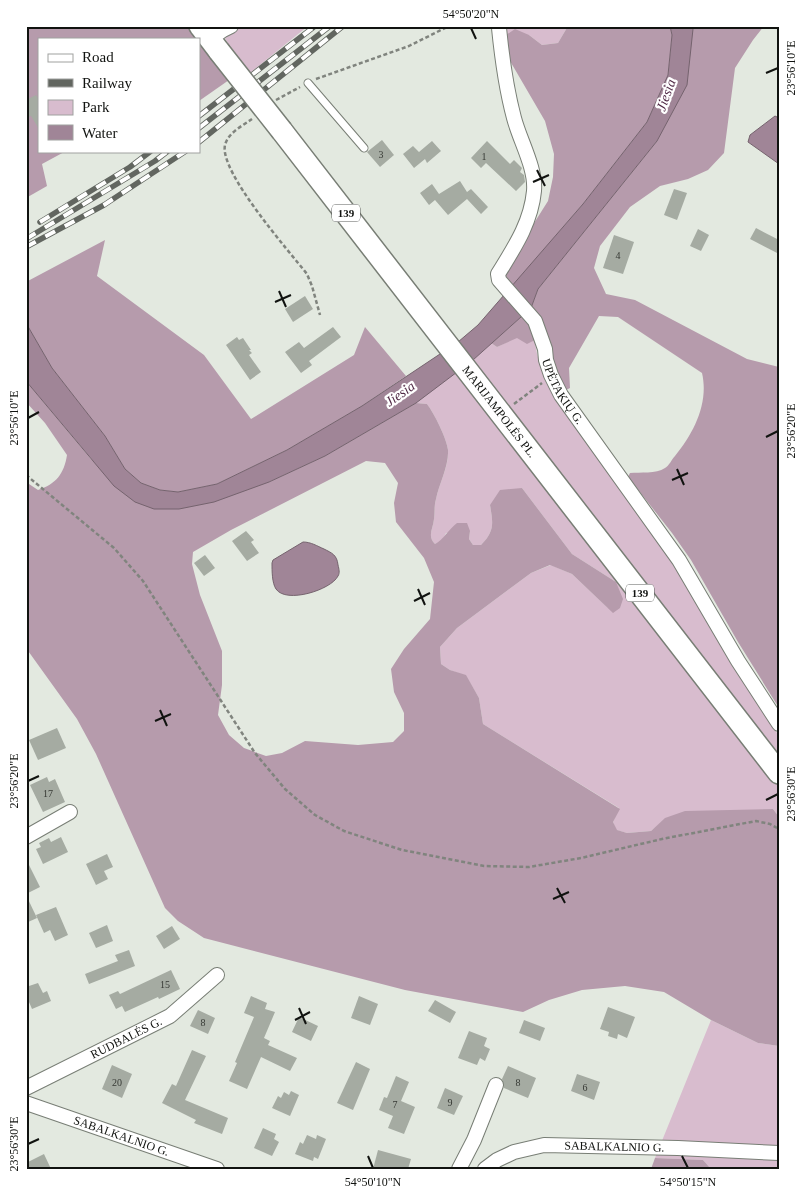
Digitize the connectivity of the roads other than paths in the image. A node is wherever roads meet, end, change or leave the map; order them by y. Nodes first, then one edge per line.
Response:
1 (231, 26) edge
2 (499, 28) dead end
3 (210, 39) edge
4 (308, 83) road end
5 (364, 148) dead end
6 (779, 724) edge
7 (779, 773) edge
8 (70, 812) dead end
9 (26, 837) edge
10 (217, 975) dead end
11 (496, 1085) dead end
12 (26, 1088) edge
13 (26, 1103) edge
14 (779, 1153) edge
15 (187, 1164) edge
16 (217, 1169) edge
17 (459, 1169) edge
18 (485, 1169) edge

1 - 3 street
2 - 6 street, UPĖTAKIŲ G.
3 - 7 main road, MARIJAMPOLĖS PL. / 139, bridge
4 - 5 lane
8 - 9 street
10 - 12 street, RUDBALĖS G.
11 - 17 street
13 - 15 street, SABALKALNIO G.
14 - 18 street, SABALKALNIO G.
15 - 16 street, SABALKALNIO G.

